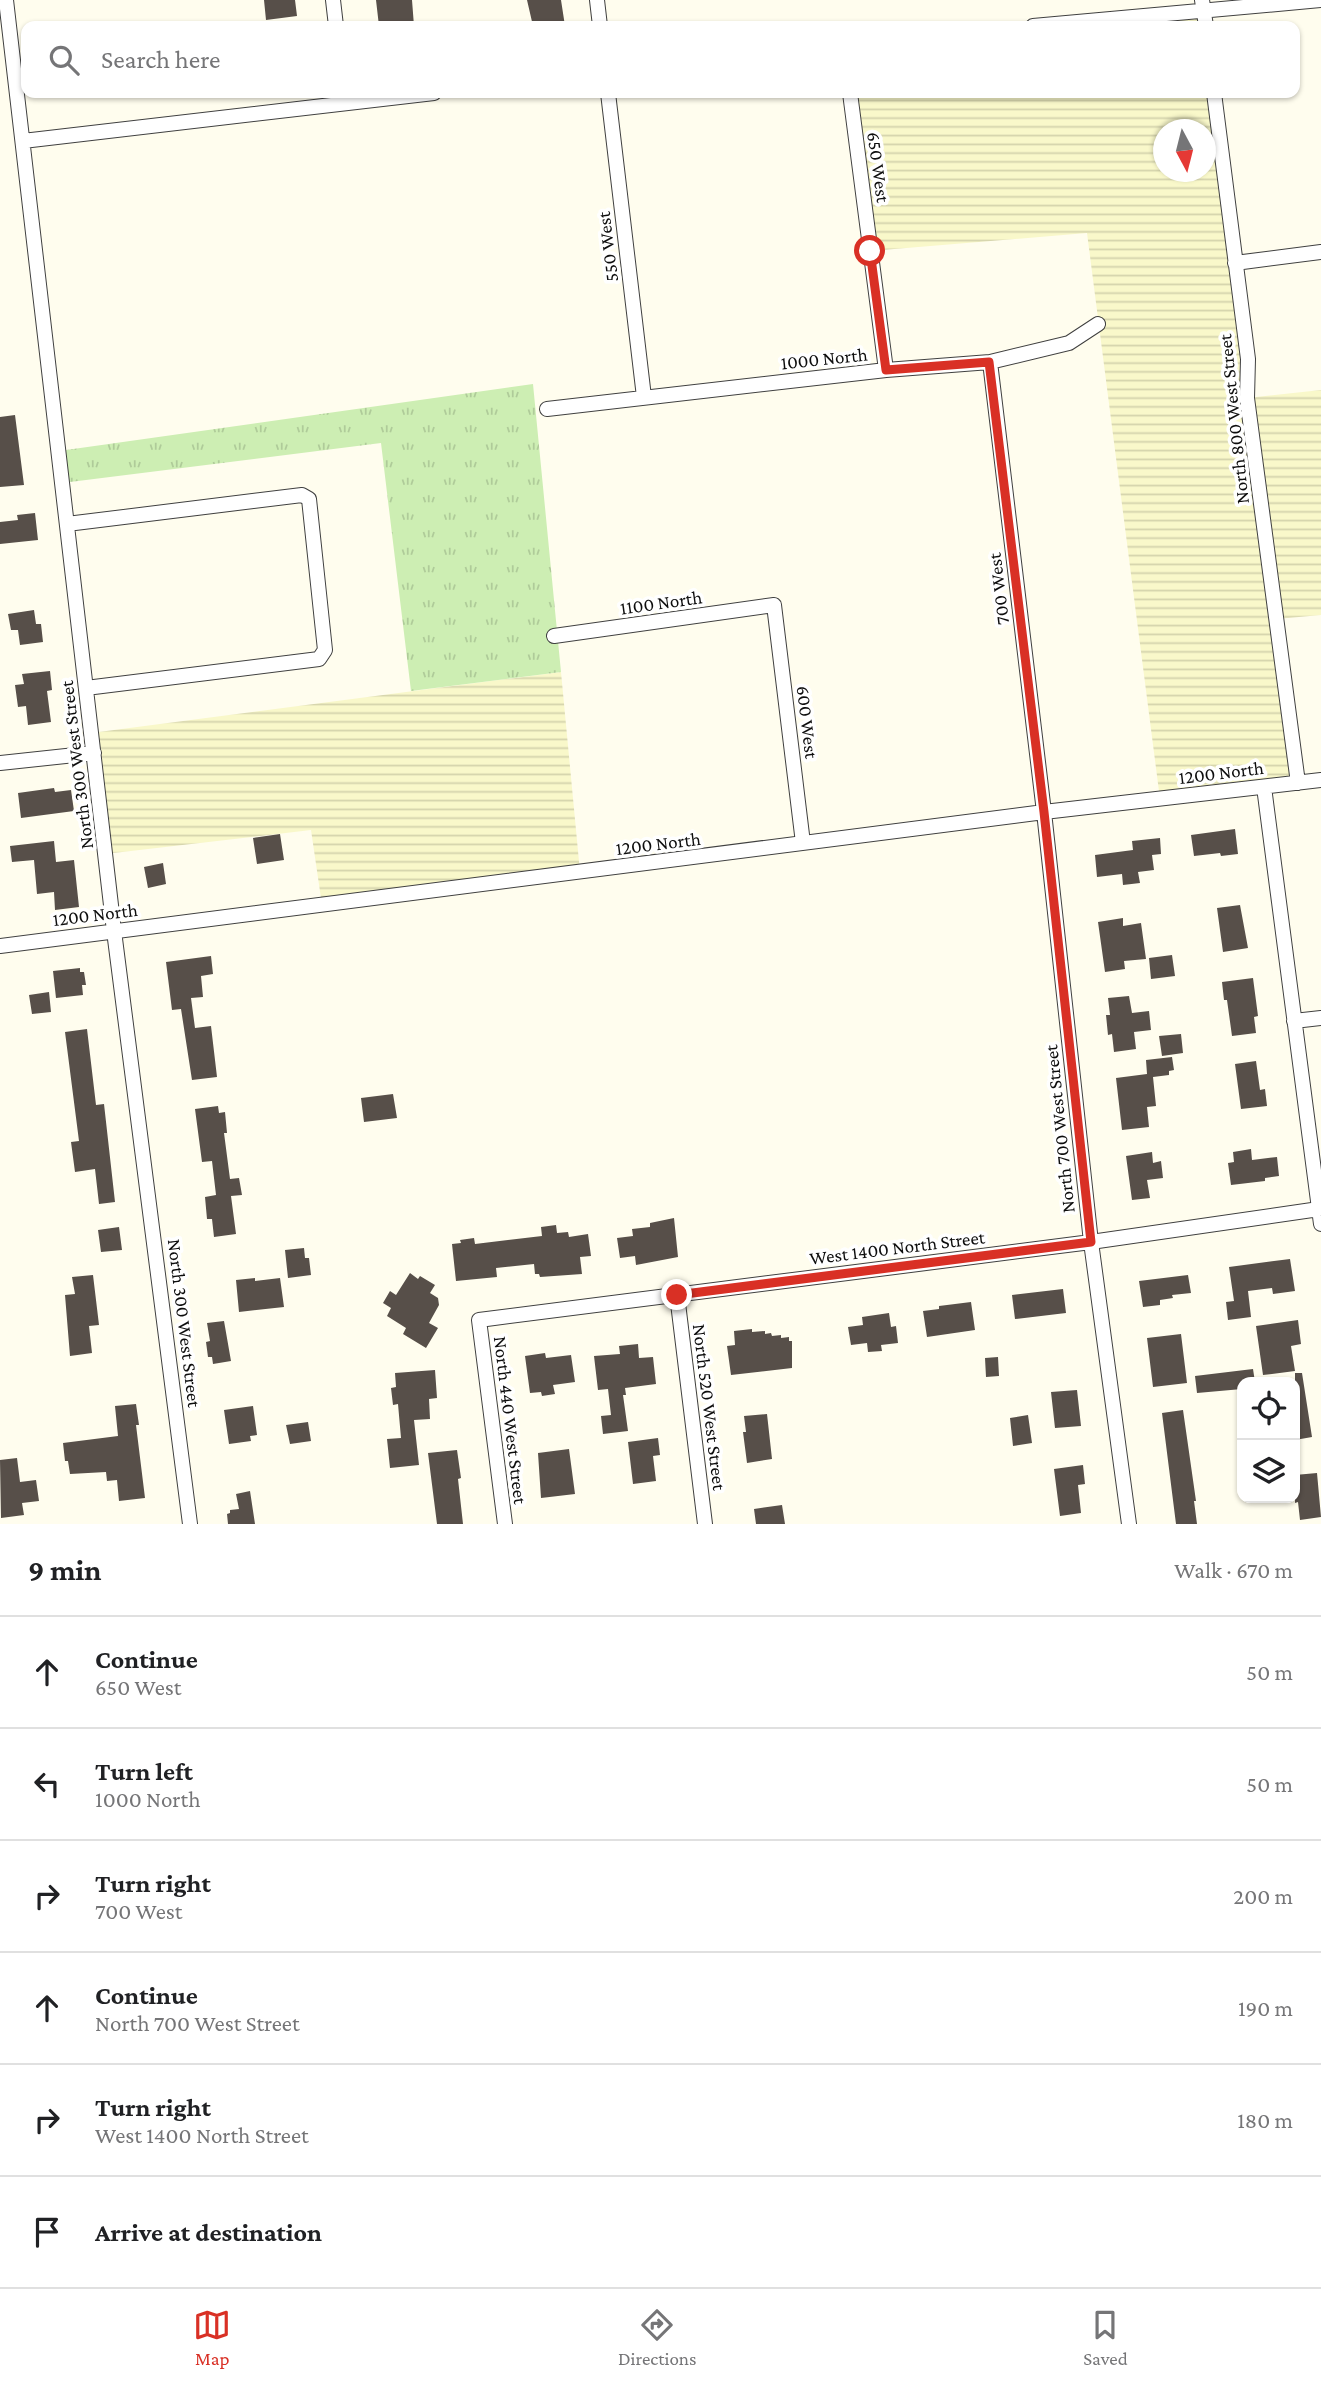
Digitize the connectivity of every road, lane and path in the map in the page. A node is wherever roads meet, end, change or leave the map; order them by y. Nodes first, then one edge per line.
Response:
1 (6, 0) edge
2 (333, 0) edge
3 (597, 0) edge
4 (1321, 1) edge
5 (1204, 13) edge
6 (335, 21) edge
7 (599, 21) edge
8 (1099, 21) edge
9 (344, 98) edge
10 (609, 98) edge
11 (851, 98) edge
12 (1215, 98) edge
13 (23, 141) junction
14 (1321, 252) edge
15 (1235, 263) junction
16 (1098, 324) dead end
17 (989, 362) junction
18 (886, 370) junction
19 (644, 397) junction
20 (547, 409) dead end
21 (67, 524) junction
22 (774, 606) joint
23 (554, 636) dead end
24 (86, 688) junction
25 (94, 752) junction
26 (0, 763) edge
27 (1321, 780) edge
28 (1298, 783) junction
29 (1264, 787) junction
30 (1044, 812) junction
31 (803, 843) junction
32 (114, 932) junction
33 (0, 946) edge
34 (1321, 1018) edge
35 (1294, 1021) junction
36 (1320, 1217) edge
37 (1091, 1242) junction
38 (677, 1295) junction
39 (479, 1320) joint
40 (190, 1524) edge
41 (505, 1524) edge
42 (705, 1524) edge
43 (1129, 1524) edge

1 - 13 street, North 300 West Street
2 - 6 street
3 - 7 street
4 - 5 street
5 - 8 street
9 - 13 street
10 - 19 street, 550 West
11 - 18 street, 650 West
12 - 15 street, North 800 West Street
13 - 21 street, North 300 West Street
14 - 15 street
15 - 28 street, North 800 West Street
16 - 17 street, 1000 North
17 - 18 street, 1000 North
17 - 30 street, 700 West
18 - 19 street, 1000 North
19 - 20 street, 1000 North
21 - 24 street, North 300 West Street
21 - 24 street
22 - 23 street, 1100 North
22 - 31 street, 600 West
24 - 25 street, North 300 West Street
25 - 26 street
25 - 32 street, North 300 West Street
27 - 28 street, 1200 North
28 - 29 street, 1200 North
29 - 30 street, 1200 North
29 - 35 street
30 - 31 street, 1200 North
30 - 37 street, North 700 West Street
31 - 32 street, 1200 North
32 - 33 street, 1200 North
32 - 40 street, North 300 West Street
34 - 35 street
35 - 36 street
36 - 37 street, West 1400 North Street
37 - 38 street, West 1400 North Street
37 - 43 street, North 700 West Street
38 - 39 street, West 1400 North Street
38 - 42 street, North 520 West Street
39 - 41 street, North 440 West Street

